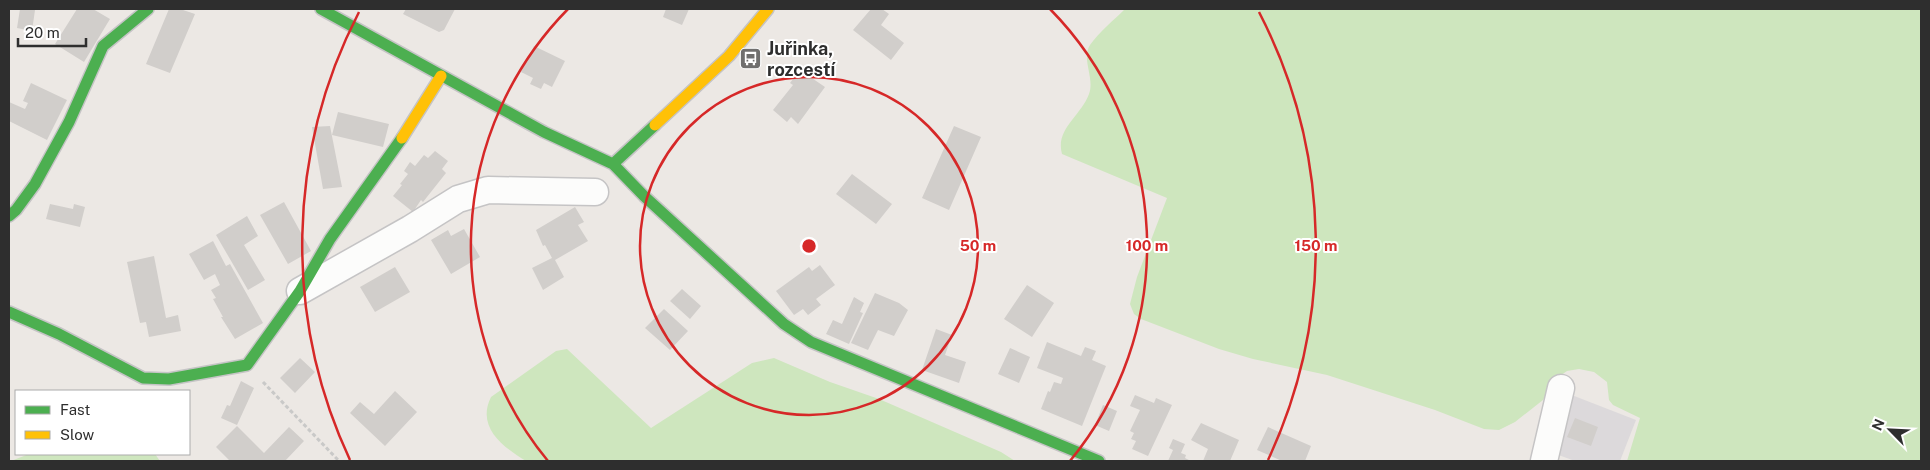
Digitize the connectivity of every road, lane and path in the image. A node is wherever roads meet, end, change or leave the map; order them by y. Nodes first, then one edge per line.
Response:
1 (148, 9) edge
2 (317, 9) edge
3 (768, 9) edge
4 (441, 76) junction
5 (613, 164) junction
6 (595, 192) dead end
7 (9, 216) edge
8 (300, 291) junction
9 (9, 312) edge
10 (247, 365) junction
11 (1561, 388) dead end
12 (340, 461) edge
13 (1099, 461) edge
14 (1544, 461) edge

1 - 7 street
2 - 4 street
3 - 5 street
4 - 5 street
4 - 8 street
5 - 13 street
6 - 8 street
8 - 10 street
9 - 10 street
10 - 12 path
11 - 14 street

